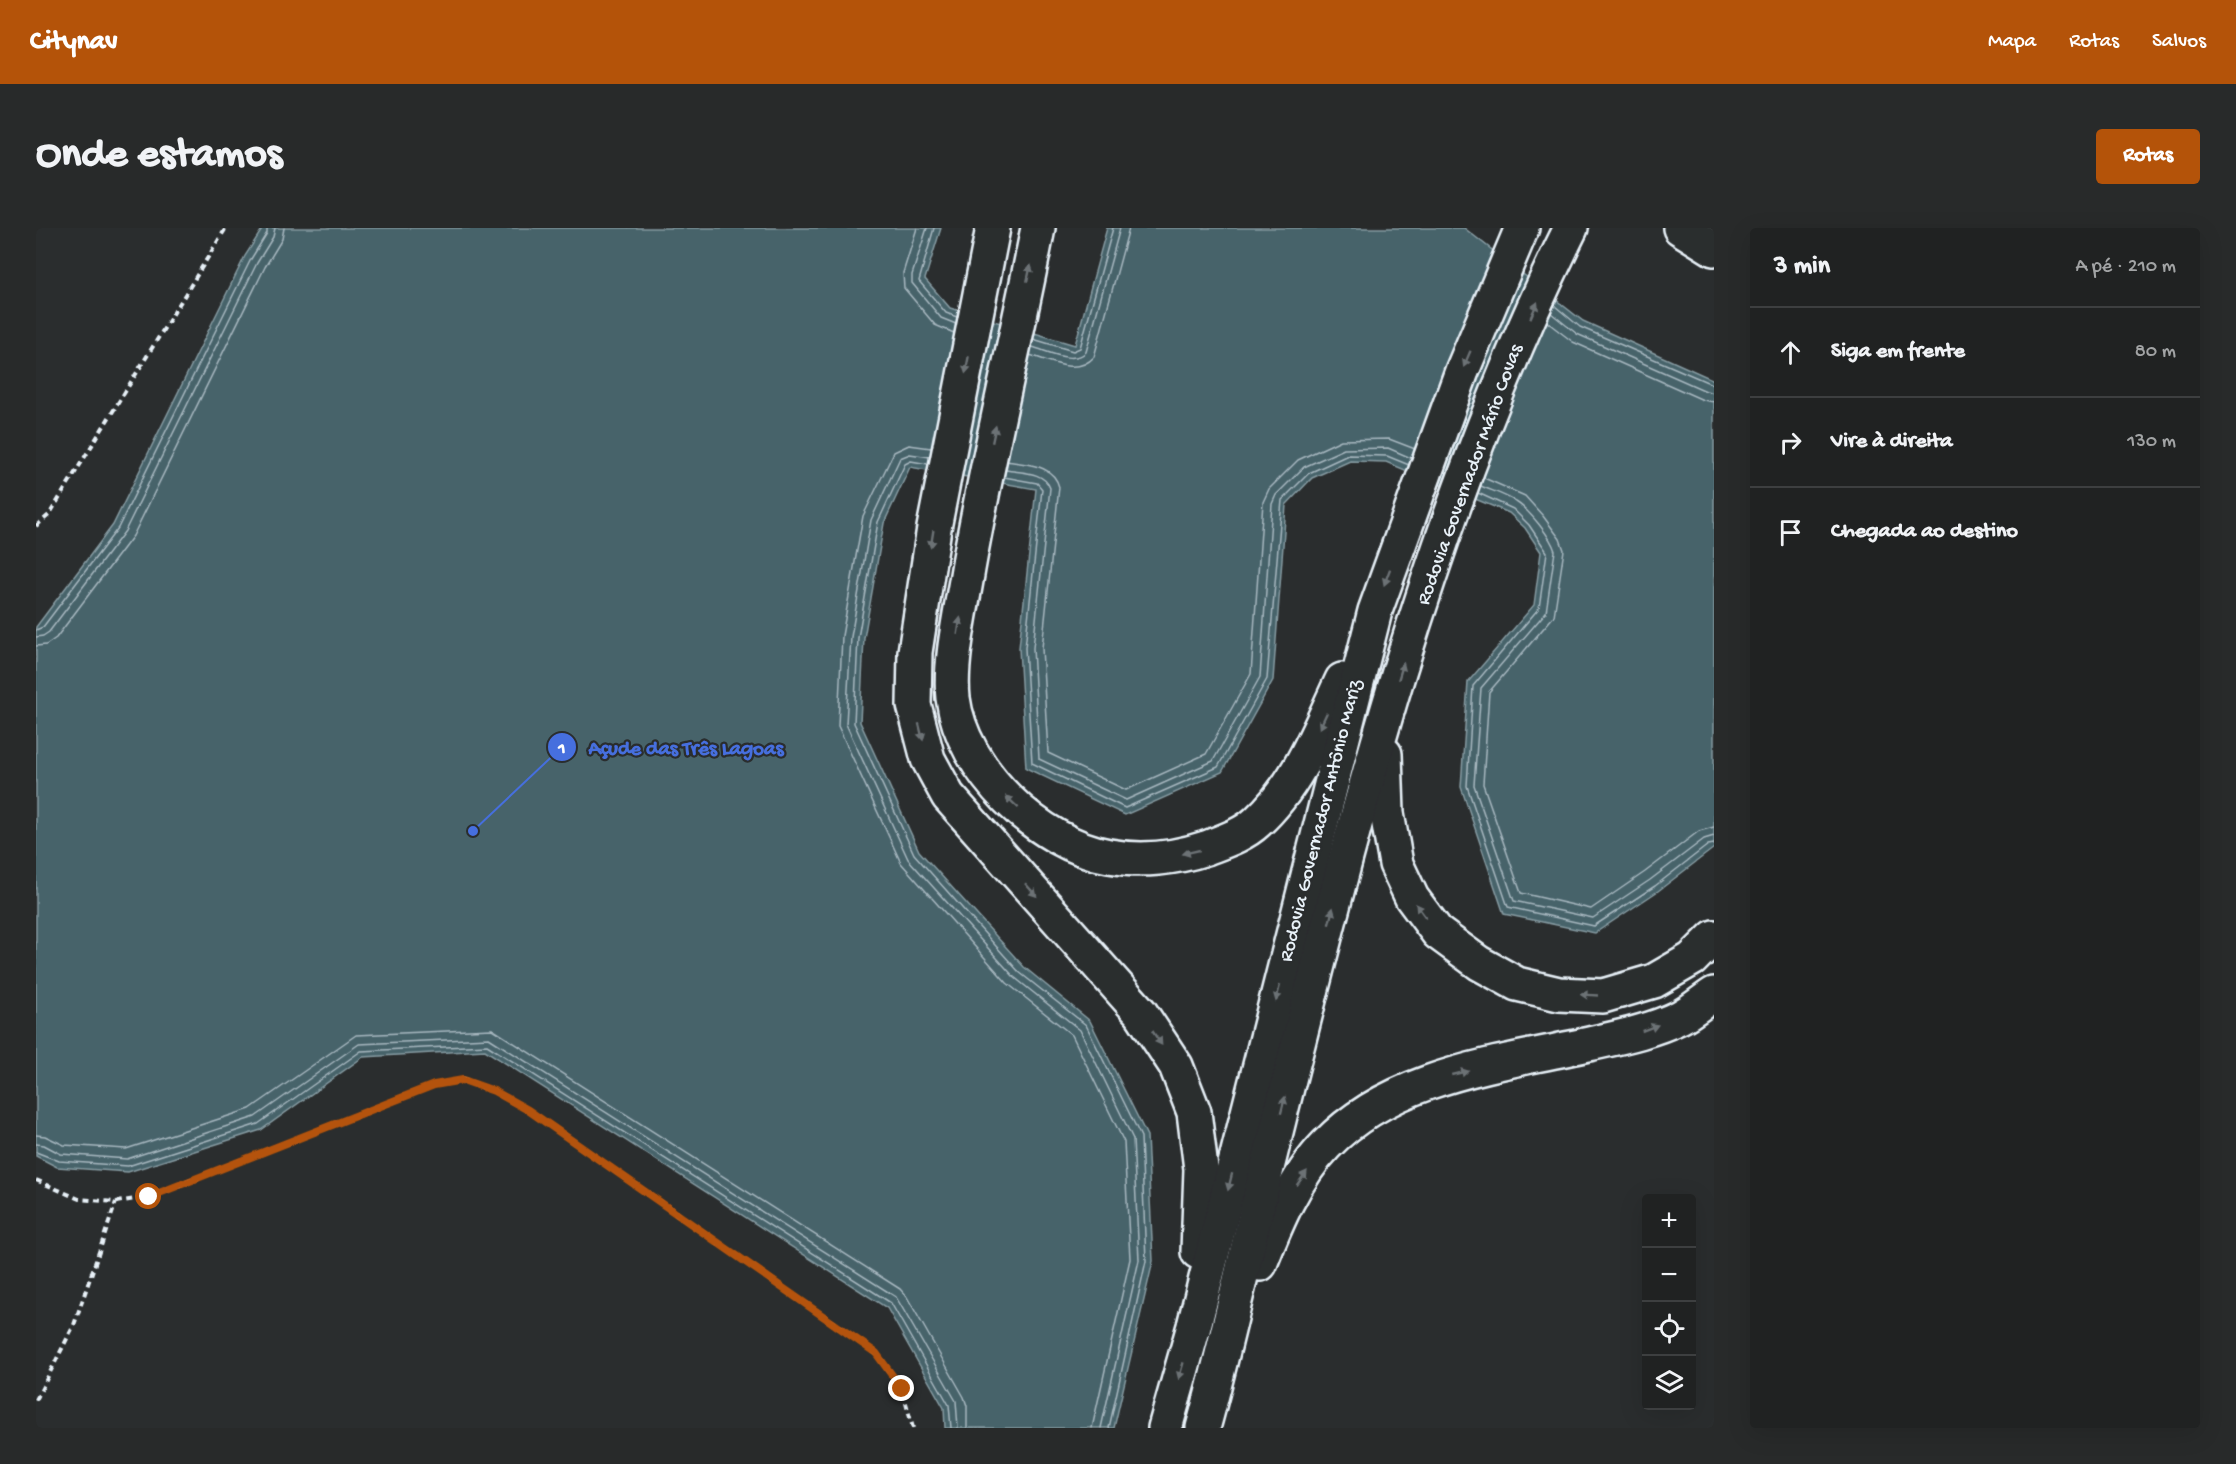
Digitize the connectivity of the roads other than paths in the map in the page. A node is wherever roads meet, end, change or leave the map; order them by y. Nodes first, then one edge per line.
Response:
1 (993, 228) edge
2 (1038, 228) edge
3 (1522, 228) edge
4 (1571, 228) edge
5 (1680, 228) edge
6 (1714, 249) edge
7 (1375, 611) junction
8 (1383, 727) junction
9 (1714, 937) edge
10 (1714, 994) edge
11 (1194, 1326) junction
12 (1226, 1346) junction
13 (1164, 1428) edge
14 (1203, 1428) edge

1 -> 11 highway
7 -> 2 highway
3 -> 7 highway, Rodovia Governador Antônio Mariz
8 -> 4 highway, Rodovia Governador Mário Covas
5 - 6 highway
7 -> 11 highway, Rodovia Governador Antônio Mariz
9 -> 8 highway
12 -> 8 highway, Rodovia Governador Antônio Mariz
12 -> 10 highway
11 -> 13 highway, Rodovia Governador Antônio Mariz
12 - 14 highway, Rodovia Governador Antônio Mariz

